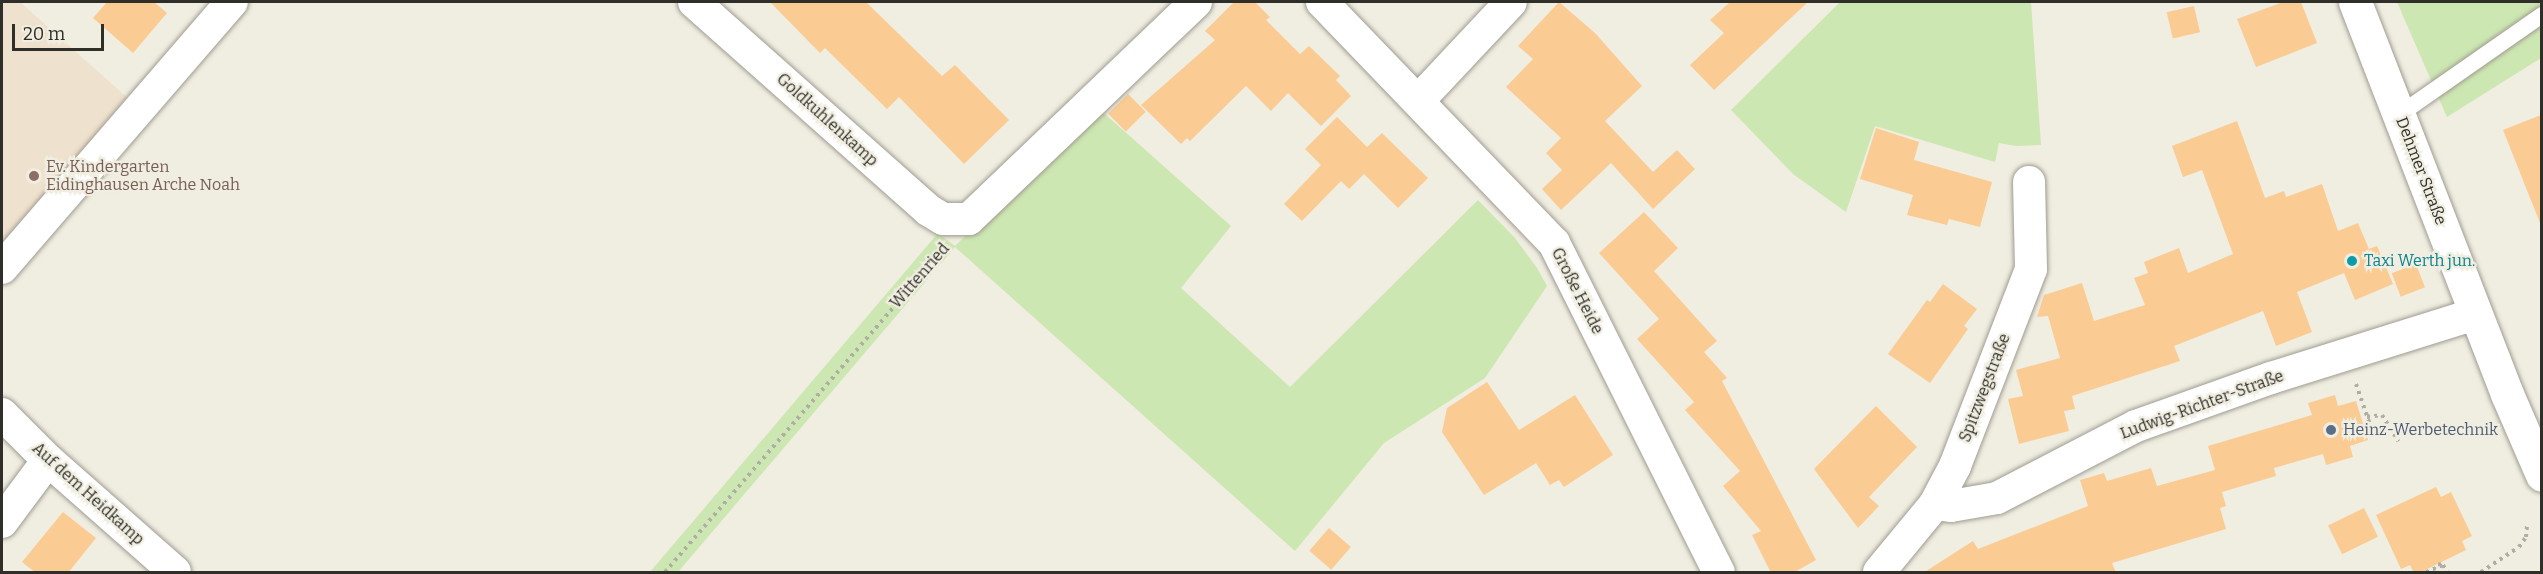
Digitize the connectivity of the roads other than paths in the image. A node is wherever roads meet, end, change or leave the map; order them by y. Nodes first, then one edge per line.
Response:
1 (232, 2) edge
2 (694, 2) edge
3 (1196, 2) edge
4 (1322, 2) edge
5 (1511, 2) edge
6 (2355, 2) edge
7 (2541, 15) edge
8 (1419, 100) junction
9 (2400, 114) junction
10 (2029, 182) dead end
11 (2, 268) edge
12 (2475, 314) junction
13 (2, 414) edge
14 (48, 460) junction
15 (2541, 475) edge
16 (1935, 504) junction
17 (2, 522) edge
18 (175, 573) edge
19 (1719, 573) edge
20 (1879, 573) edge

1 - 11 street
2 - 3 street, Goldkuhlenkamp
4 - 8 street, Große Heide
5 - 8 street
6 - 9 street, Dehmer Straße
7 - 9 lane
8 - 19 street, Große Heide
9 - 12 street, Dehmer Straße
10 - 16 street, Spitzwegstraße
12 - 15 street, Dehmer Straße
12 - 16 street, Ludwig-Richter-Straße
13 - 14 street, Auf dem Heidkamp
14 - 17 street
14 - 18 street, Auf dem Heidkamp
16 - 20 street, Spitzwegstraße

